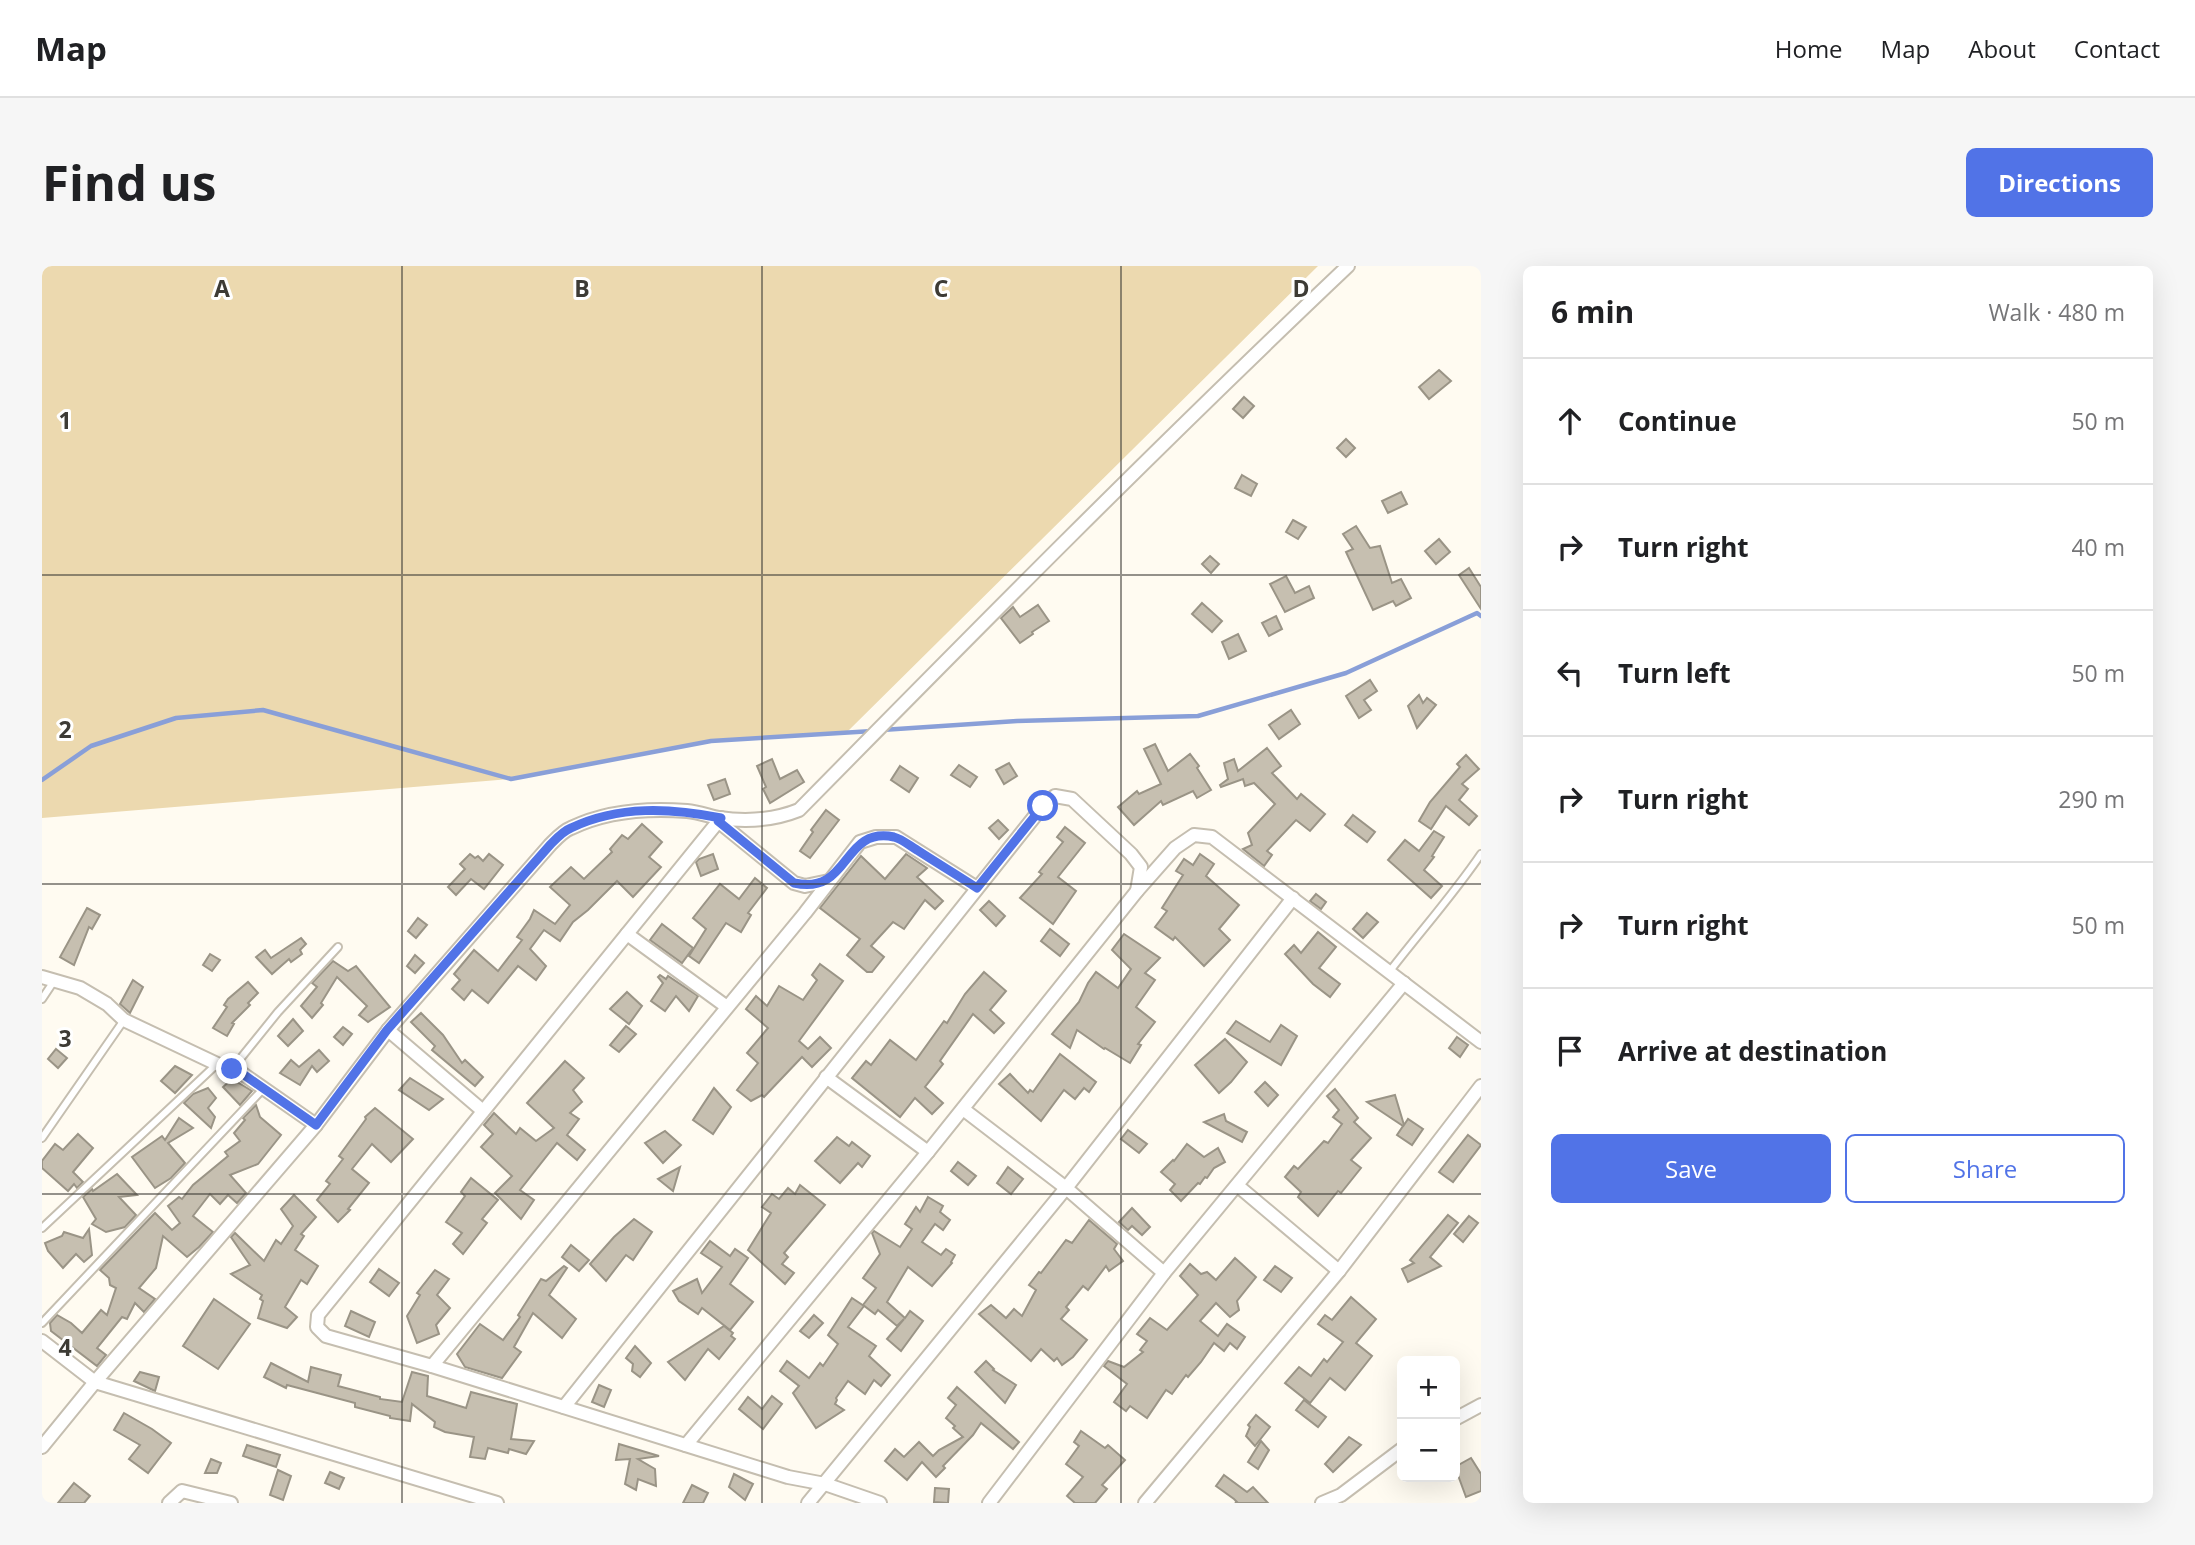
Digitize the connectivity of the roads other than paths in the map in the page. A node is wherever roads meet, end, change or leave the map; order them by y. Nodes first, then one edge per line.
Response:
1 (1348, 266) edge
2 (720, 820) junction
3 (1481, 854) edge
4 (829, 881) junction
5 (977, 888) junction
6 (1137, 891) junction
7 (1293, 898) junction
8 (627, 934) junction
9 (338, 947) dead end
10 (1390, 971) junction
11 (48, 979) edge
12 (1404, 983) junction
13 (42, 999) edge
14 (727, 1007) junction
15 (124, 1020) junction
16 (387, 1030) junction
17 (1481, 1042) edge
18 (217, 1064) junction
19 (232, 1069) junction
20 (826, 1077) junction
21 (1481, 1086) edge
22 (264, 1088) junction
23 (963, 1109) junction
24 (483, 1111) junction
25 (316, 1125) junction
26 (42, 1138) edge
27 (928, 1153) junction
28 (1238, 1186) junction
29 (1066, 1188) junction
30 (42, 1228) edge
31 (1339, 1271) junction
32 (1164, 1273) junction
33 (42, 1323) edge
34 (42, 1341) edge
35 (432, 1366) junction
36 (94, 1382) junction
37 (1481, 1405) edge
38 (564, 1407) junction
39 (1460, 1416) edge
40 (686, 1445) junction
41 (42, 1447) edge
42 (1397, 1453) edge
43 (825, 1484) junction
44 (169, 1503) edge
45 (231, 1503) edge
46 (497, 1503) edge
47 (808, 1503) edge
48 (880, 1503) edge
49 (989, 1503) edge
50 (1145, 1503) edge
51 (1322, 1503) edge

1 - 2 street
2 - 4 street
2 - 8 street
2 - 16 street
3 - 10 lane
4 - 5 street
4 - 14 street
5 - 6 street
5 - 20 street
6 - 7 street
6 - 23 street
7 - 10 street
7 - 29 street
8 - 14 street
8 - 24 street
9 - 19 lane
10 - 12 street
11 - 13 lane
11 - 15 street
12 - 17 street
12 - 28 street
14 - 35 street
15 - 18 street
15 - 26 lane
16 - 24 street
16 - 25 street
18 - 19 street
18 - 30 lane
19 - 22 street
20 - 27 street
20 - 38 street
21 - 31 street
22 - 25 street
22 - 33 lane
23 - 27 street
23 - 29 street
24 - 35 street
25 - 36 street
27 - 40 street
28 - 31 street
28 - 32 street
29 - 32 street
29 - 43 street
31 - 50 street
32 - 49 street
34 - 36 street
35 - 38 street
36 - 41 street
36 - 46 street
37 - 39 street
38 - 40 street
40 - 43 street
42 - 51 street
43 - 47 street
43 - 48 street
44 - 45 street

